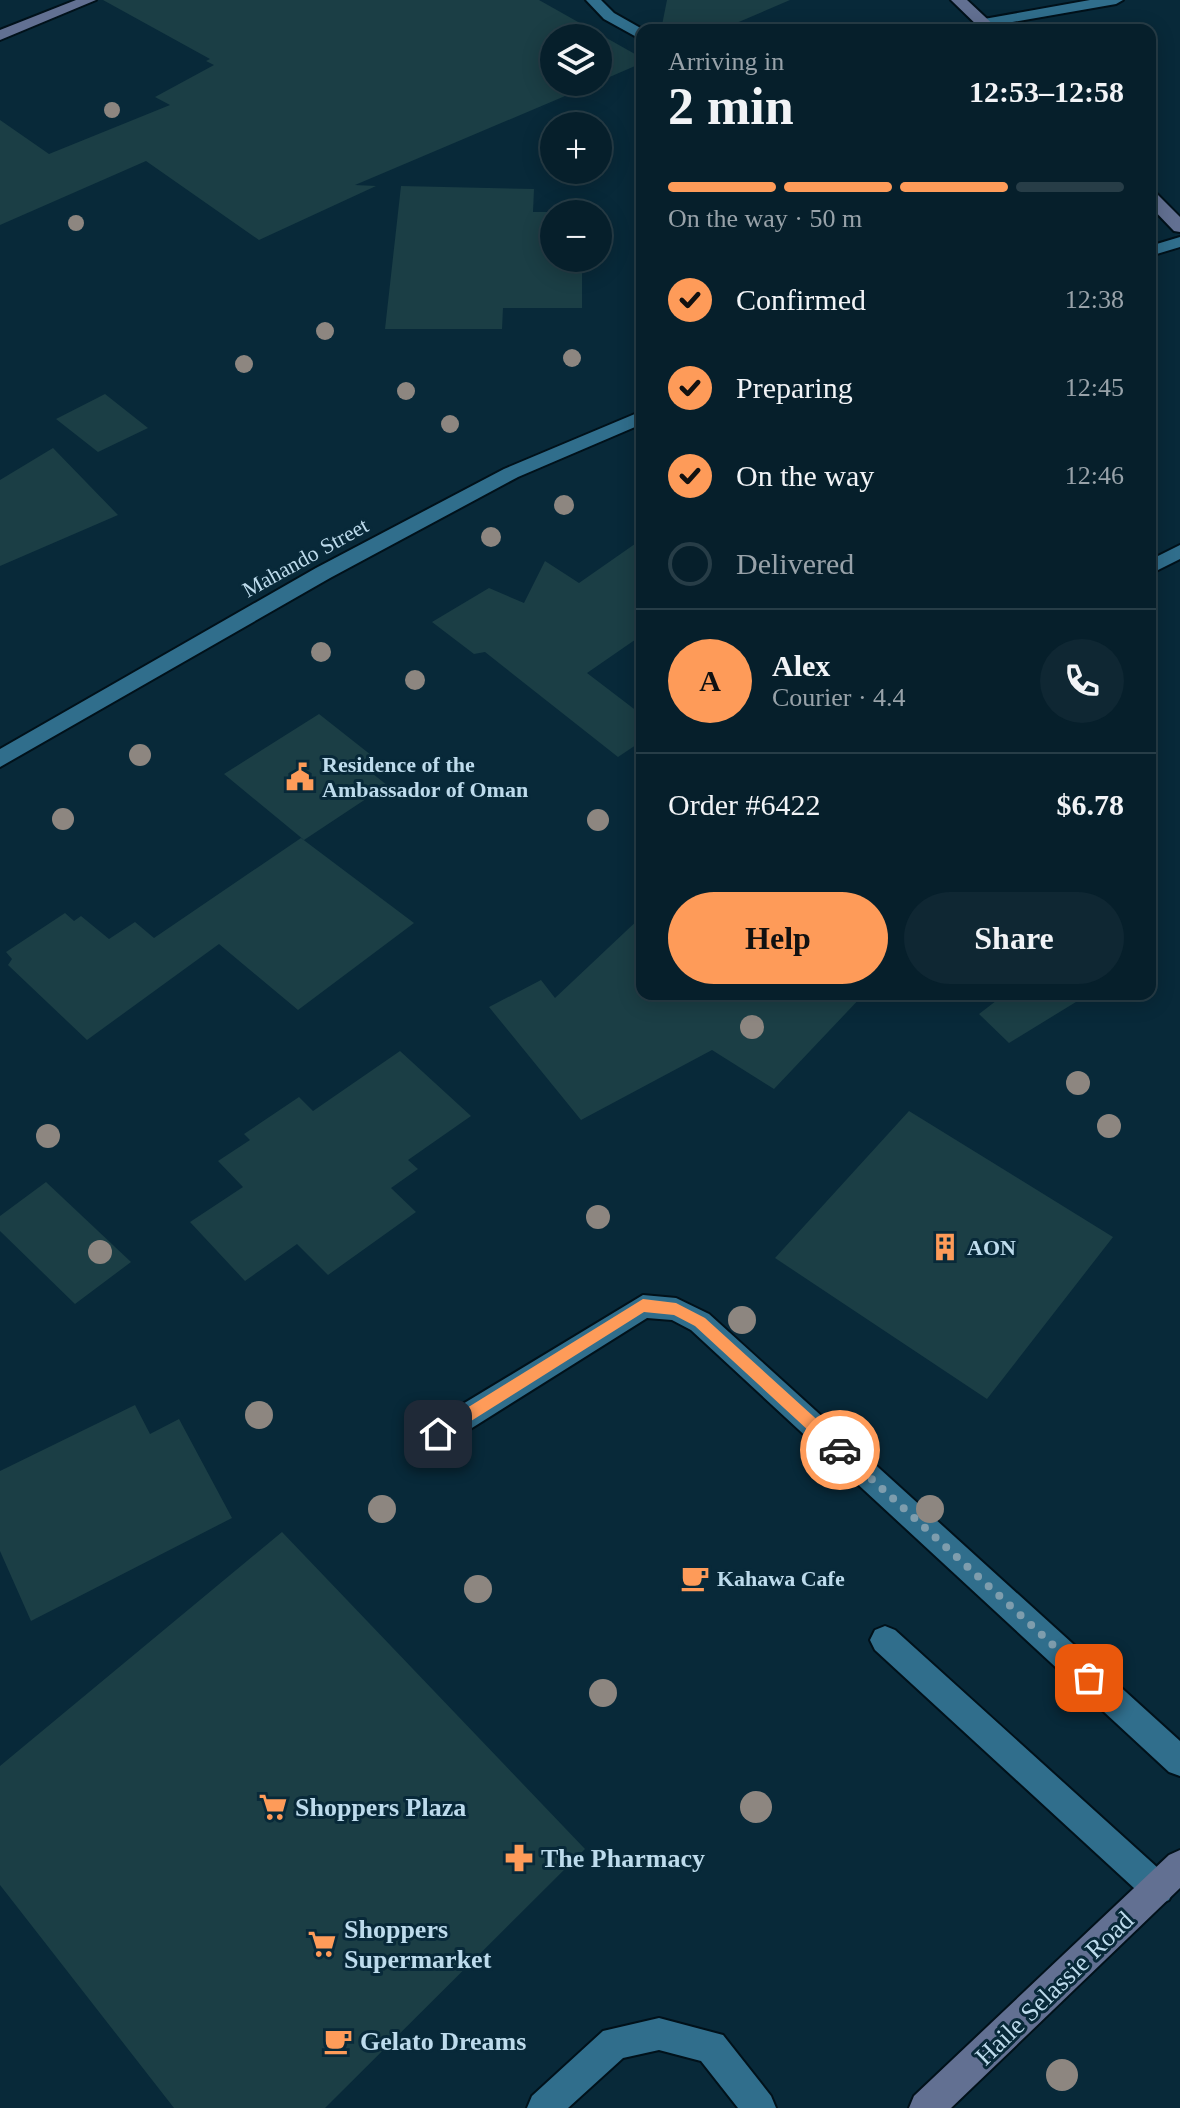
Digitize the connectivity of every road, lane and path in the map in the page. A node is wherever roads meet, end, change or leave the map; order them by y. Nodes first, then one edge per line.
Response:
1 (89, 0) edge
2 (593, 0) edge
3 (958, 0) edge
4 (1116, 0) edge
5 (985, 24) edge
6 (997, 24) edge
7 (636, 32) edge
8 (0, 35) edge
9 (1156, 202) edge
10 (1180, 227) edge
11 (1180, 242) edge
12 (1156, 249) edge
13 (636, 420) edge
14 (1180, 551) edge
15 (1156, 565) edge
16 (0, 759) edge
17 (438, 1434) dead end
18 (885, 1640) dead end
19 (1180, 1761) edge
20 (1180, 1866) edge
21 (1158, 1889) junction
22 (544, 2108) edge
23 (759, 2108) edge
24 (926, 2108) edge

1 - 8 street
2 - 7 street
3 - 5 street
4 - 6 street
9 - 10 street
11 - 12 street
13 - 16 street, Mahando Street
14 - 15 street
17 - 19 street
18 - 21 street
20 - 21 street, Haile Selassie Road
21 - 24 street, Haile Selassie Road
22 - 23 street

